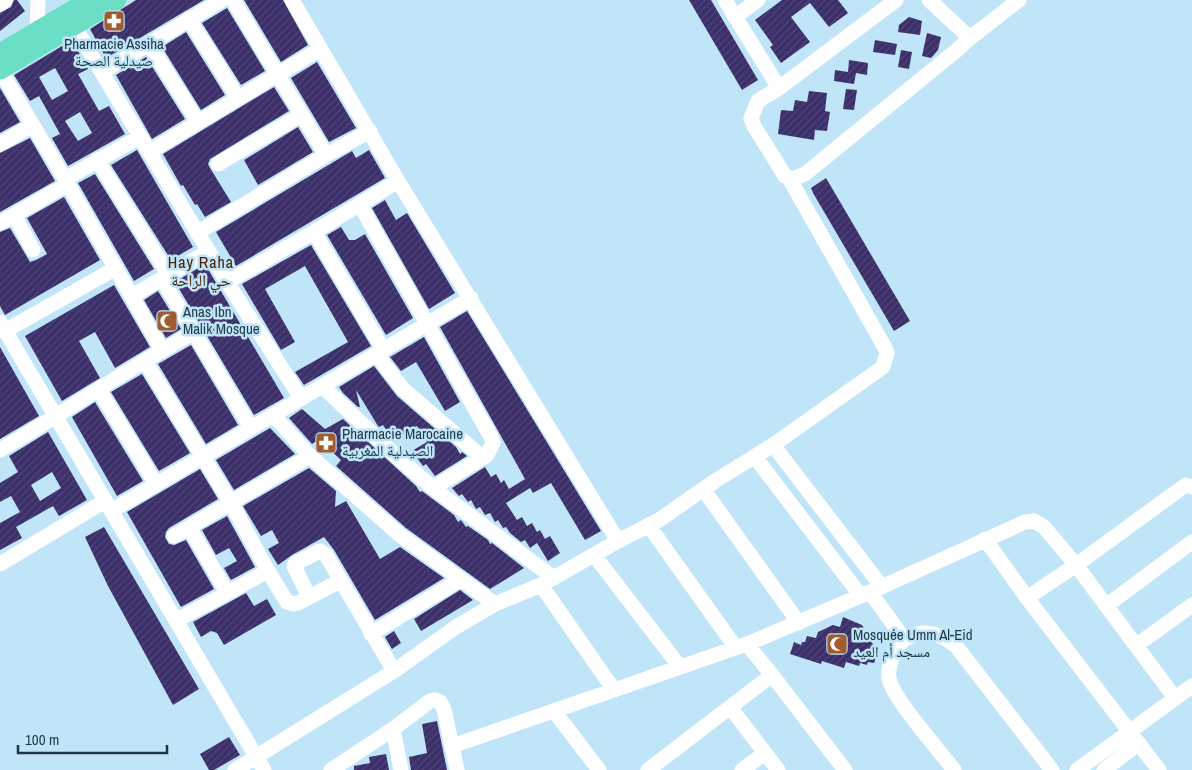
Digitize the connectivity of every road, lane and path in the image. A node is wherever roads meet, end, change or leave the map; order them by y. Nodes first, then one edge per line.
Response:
1 (6, 0) edge
2 (38, 0) edge
3 (89, 0) edge
4 (117, 0) edge
5 (222, 0) edge
6 (233, 0) edge
7 (292, 0) edge
8 (725, 0) edge
9 (758, 0) edge
10 (896, 0) edge
11 (929, 0) edge
12 (1019, 0) edge
13 (0, 4) edge
14 (735, 17) junction
15 (70, 19) junction
16 (189, 19) junction
17 (37, 31) junction
18 (970, 38) junction
19 (149, 44) junction
20 (320, 48) junction
21 (0, 53) edge
22 (0, 70) edge
23 (102, 72) junction
24 (278, 73) junction
25 (779, 88) junction
26 (238, 98) junction
27 (301, 115) junction
28 (198, 122) junction
29 (34, 125) junction
30 (370, 131) junction
31 (140, 137) junction
32 (0, 144) edge
33 (149, 152) junction
34 (326, 155) junction
35 (97, 160) junction
36 (218, 164) dead end
37 (789, 178) junction
38 (66, 181) junction
39 (398, 181) junction
40 (360, 205) junction
41 (14, 215) junction
42 (0, 223) edge
43 (197, 232) junction
44 (314, 232) junction
45 (33, 250) dead end
46 (209, 251) junction
47 (116, 268) junction
48 (166, 277) junction
49 (227, 282) junction
50 (132, 296) junction
51 (471, 298) junction
52 (427, 324) junction
53 (193, 333) junction
54 (4, 335) edge
55 (162, 350) junction
56 (379, 352) junction
57 (145, 361) junction
58 (322, 386) junction
59 (99, 390) junction
60 (301, 398) junction
61 (273, 415) junction
62 (56, 417) junction
63 (251, 428) junction
64 (773, 445) junction
65 (0, 450) edge
66 (310, 456) junction
67 (202, 457) junction
68 (755, 457) junction
69 (484, 458) junction
70 (156, 484) junction
71 (1192, 487) edge
72 (433, 488) junction
73 (704, 489) junction
74 (231, 503) junction
75 (108, 506) junction
76 (649, 526) junction
77 (189, 528) junction
78 (174, 536) dead end
79 (985, 539) junction
80 (618, 541) junction
81 (1192, 542) edge
82 (594, 555) junction
83 (0, 564) edge
84 (1076, 565) junction
85 (268, 571) junction
86 (554, 578) junction
87 (461, 579) junction
88 (340, 580) junction
89 (541, 585) junction
90 (227, 592) junction
91 (871, 592) junction
92 (309, 597) junction
93 (1027, 598) junction
94 (496, 604) junction
95 (1192, 605) edge
96 (1106, 606) junction
97 (177, 620) junction
98 (799, 622) junction
99 (371, 634) junction
100 (904, 639) junction
101 (742, 646) junction
102 (1137, 646) junction
103 (680, 667) junction
104 (394, 672) junction
105 (772, 675) junction
106 (1192, 686) edge
107 (614, 690) junction
108 (1175, 698) junction
109 (730, 707) junction
110 (554, 711) junction
111 (393, 729) junction
112 (1130, 730) junction
113 (1139, 743) junction
114 (452, 746) junction
115 (765, 753) junction
116 (256, 756) junction
117 (665, 765) edge
118 (235, 770) edge
119 (264, 770) edge
120 (331, 770) edge
121 (401, 770) edge
122 (457, 770) edge
123 (599, 770) edge
124 (648, 770) edge
125 (742, 770) edge
126 (778, 770) edge
127 (845, 770) edge
128 (954, 770) edge
129 (1052, 770) edge
130 (1077, 770) edge
131 (1104, 770) edge
132 (1159, 770) edge

1 - 13 street
2 - 17 street
3 - 15 main road
4 - 15 main road
5 - 16 street
6 - 24 street
7 - 20 street
8 - 14 street
9 - 14 street
10 - 25 street
11 - 18 street
12 - 18 street
14 - 25 street
15 - 17 main road
15 - 22 main road
15 - 23 street
16 - 19 street
16 - 26 street
17 - 21 main road
18 - 37 street
19 - 23 street
19 - 28 street
20 - 24 street
20 - 30 street
22 - 29 street
23 - 31 street
24 - 26 street
24 - 27 street
25 - 37 street
26 - 28 street
27 - 34 street
27 - 36 street
28 - 33 street
29 - 32 street
29 - 38 street
30 - 34 street
30 - 39 street
31 - 33 street
31 - 35 street
33 - 43 street
34 - 43 street
35 - 38 street
35 - 48 street
37 - 64 street
38 - 41 street
38 - 47 street
39 - 40 street
39 - 51 street
40 - 44 street
40 - 52 street
41 - 42 street
41 - 45 street
43 - 46 street
44 - 49 street
44 - 56 street
46 - 48 street
46 - 49 street
47 - 50 street
47 - 54 street
48 - 50 street
48 - 53 street
49 - 60 street
50 - 55 street
51 - 52 street
51 - 80 street
52 - 56 street
52 - 69 street
53 - 55 street
53 - 63 street
54 - 62 street
55 - 57 street
56 - 58 street
56 - 69 street
57 - 59 street
57 - 67 street
58 - 60 street
58 - 72 street
59 - 62 street
59 - 70 street
60 - 61 street
61 - 63 street
61 - 66 street
62 - 65 street
62 - 75 street
63 - 67 street
64 - 68 street
64 - 91 street
66 - 74 street
66 - 87 street
67 - 70 street
67 - 74 street
68 - 73 street
68 - 91 street
69 - 72 street
70 - 75 street
71 - 84 street
72 - 86 street
73 - 76 street
73 - 98 street
74 - 77 street
74 - 85 street
75 - 83 street
75 - 97 street
76 - 80 street
76 - 101 street
77 - 78 street
77 - 90 street
79 - 84 street
79 - 91 street
79 - 93 street
80 - 82 street
81 - 96 street
82 - 86 street
82 - 103 street
84 - 93 street
84 - 96 street
85 - 90 street
85 - 92 street
86 - 89 street
87 - 94 street
87 - 99 street
88 - 92 street
88 - 92 street
88 - 99 street
89 - 94 street
89 - 107 street
90 - 97 street
91 - 98 street
91 - 100 street
93 - 112 street
94 - 104 street
95 - 102 street
96 - 102 street
97 - 116 street
98 - 101 street
99 - 104 street
100 - 128 street
100 - 129 street
101 - 103 street
101 - 105 street
102 - 108 street
103 - 107 street
104 - 116 street
105 - 109 street
105 - 127 street
106 - 108 street
107 - 110 street
108 - 112 street
109 - 115 street
109 - 117 street
110 - 114 street
110 - 123 street
111 - 114 street
111 - 120 street
111 - 121 street
112 - 113 street
112 - 130 street
113 - 131 street
113 - 132 street
114 - 122 street
115 - 125 street
115 - 126 street
116 - 118 street
116 - 119 street
117 - 124 street

